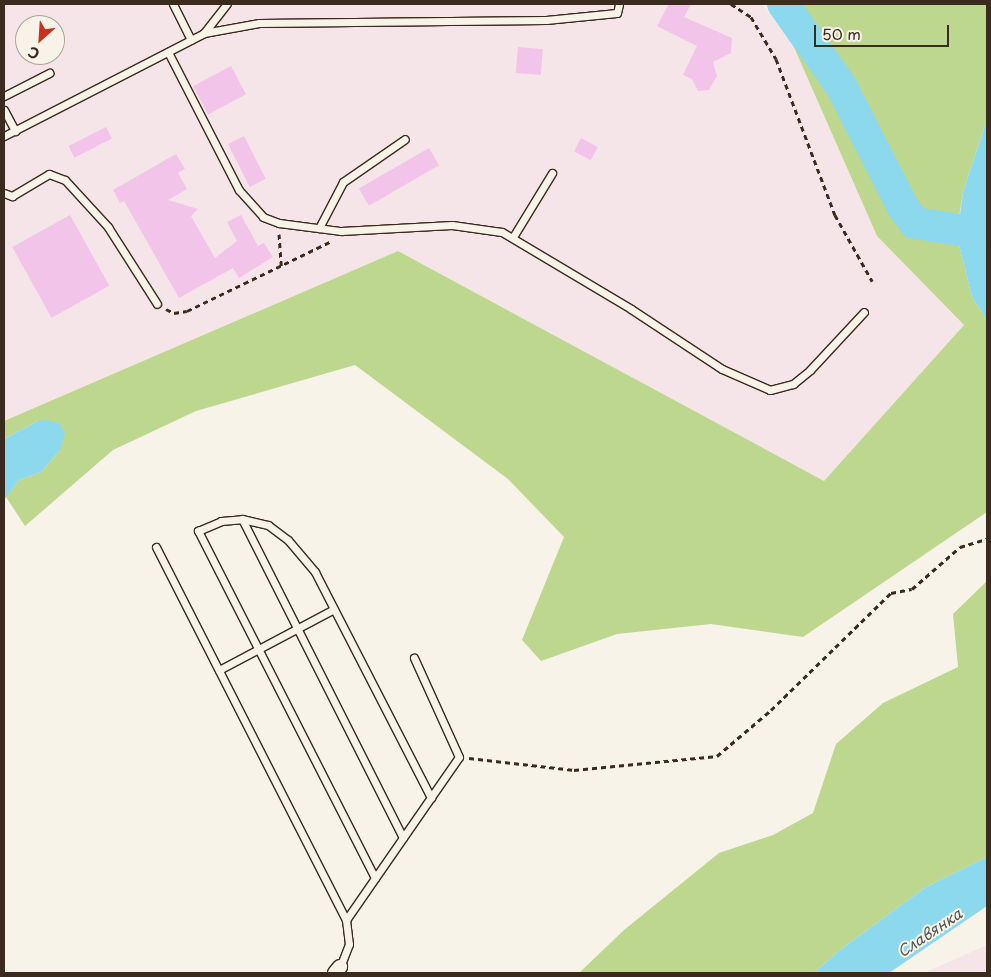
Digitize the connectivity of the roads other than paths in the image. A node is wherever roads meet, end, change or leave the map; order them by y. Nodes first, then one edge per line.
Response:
1 (172, 4) edge
2 (227, 4) edge
3 (619, 4) edge
4 (204, 33) junction
5 (191, 40) junction
6 (168, 52) junction
7 (49, 73) dead end
8 (4, 96) edge
9 (4, 110) edge
10 (15, 131) junction
11 (4, 136) edge
12 (405, 139) dead end
13 (552, 174) dead end
14 (4, 193) edge
15 (319, 228) junction
16 (513, 237) junction
17 (157, 304) road end
18 (864, 312) dead end
19 (242, 519) junction
20 (156, 547) dead end
21 (334, 609) junction
22 (298, 629) junction
23 (259, 649) junction
24 (414, 658) dead end
25 (219, 670) junction
26 (431, 798) junction
27 (403, 838) junction
28 (375, 878) junction
29 (346, 920) junction
30 (337, 970) edge

1 - 5 lane
2 - 4 lane
3 - 4 lane
4 - 5 lane
5 - 6 lane
6 - 10 lane
6 - 15 lane
7 - 8 lane
9 - 10 lane
10 - 11 lane
12 - 15 lane
13 - 16 lane
14 - 17 lane
15 - 16 lane
16 - 18 lane
19 - 21 lane
19 - 22 lane
19 - 23 lane
20 - 25 lane
21 - 22 lane
21 - 26 lane
22 - 23 lane
22 - 27 lane
23 - 25 lane
23 - 28 lane
24 - 26 lane
25 - 29 lane
26 - 27 lane
27 - 28 lane
28 - 29 lane
29 - 30 lane

